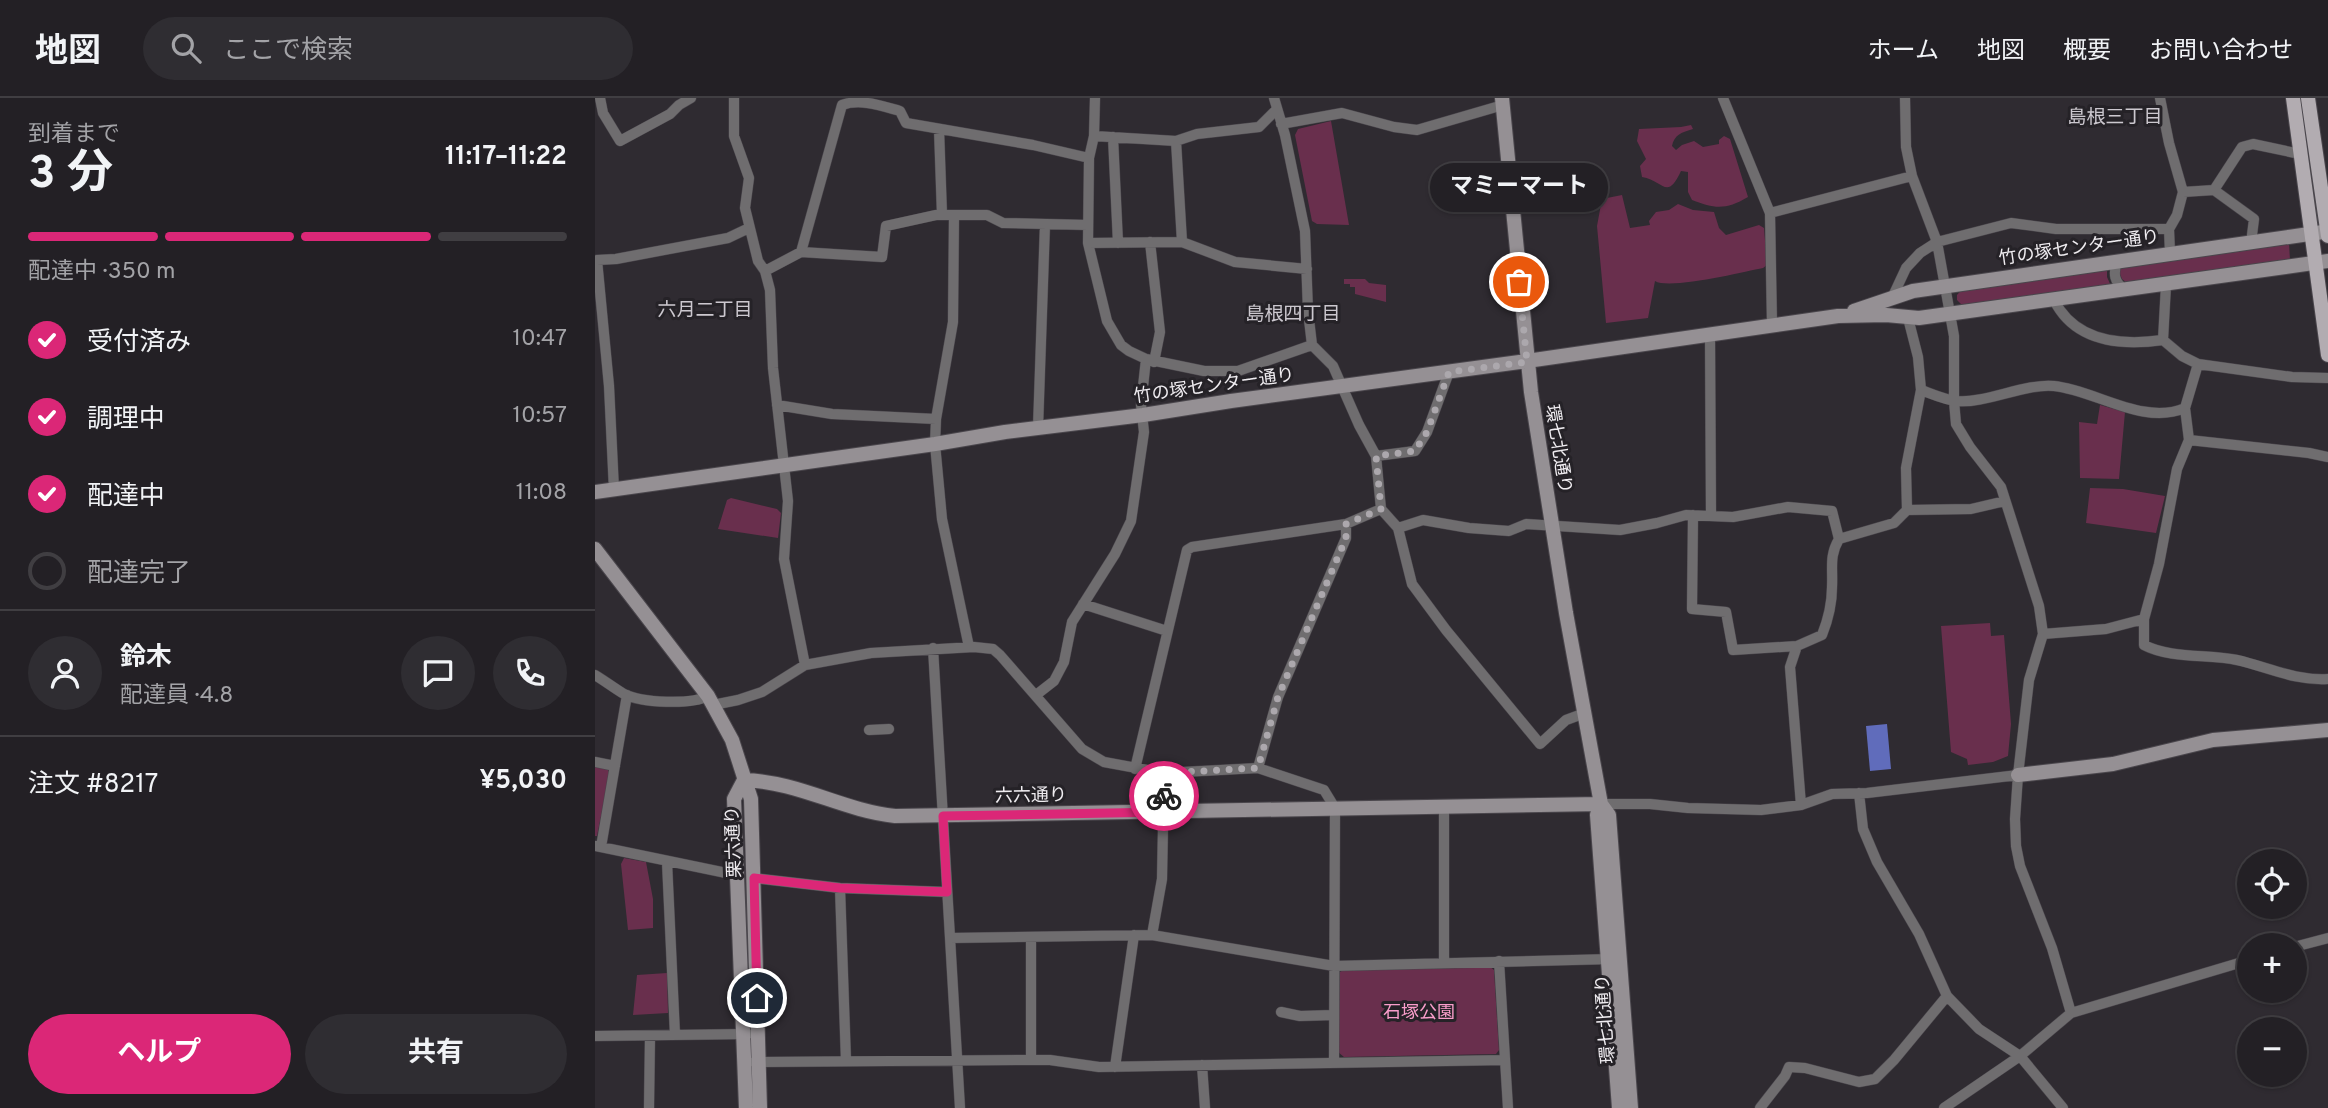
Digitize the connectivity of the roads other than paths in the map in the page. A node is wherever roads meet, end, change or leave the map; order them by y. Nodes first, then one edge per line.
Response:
1 (600, 98) edge
2 (691, 98) edge
3 (734, 98) edge
4 (1095, 98) edge
5 (1274, 98) edge
6 (1723, 98) edge
7 (1905, 98) edge
8 (2160, 98) edge
9 (2295, 98) edge
10 (881, 101) edge
11 (1503, 102) edge
12 (1276, 110) junction
13 (1281, 124) junction
14 (939, 129) junction
15 (1094, 136) junction
16 (1113, 137) junction
17 (1176, 141) junction
18 (2300, 155) junction
19 (1089, 158) junction
20 (1912, 176) junction
21 (2214, 190) junction
22 (2183, 192) junction
23 (1770, 213) junction
24 (941, 215) junction
25 (954, 215) junction
26 (1045, 224) junction
27 (1088, 225) junction
28 (749, 228) junction
29 (2169, 229) junction
30 (2311, 234) junction
31 (2328, 234) edge
32 (1150, 242) junction
33 (1182, 242) junction
34 (1937, 242) junction
35 (1088, 243) junction
36 (1118, 243) junction
37 (2251, 243) junction
38 (801, 253) junction
39 (2169, 253) junction
40 (2117, 261) junction
41 (2322, 262) edge
42 (1307, 269) junction
43 (765, 271) junction
44 (2165, 285) junction
45 (1945, 286) junction
46 (2125, 291) junction
47 (1892, 298) junction
48 (2054, 300) junction
49 (1951, 314) junction
50 (1839, 316) junction
51 (1907, 318) junction
52 (1772, 326) junction
53 (1710, 334) junction
54 (2163, 340) junction
55 (1312, 345) junction
56 (2328, 355) edge
57 (1150, 361) junction
58 (1527, 362) junction
59 (2198, 364) junction
60 (1449, 372) junction
61 (2328, 378) edge
62 (1343, 387) junction
63 (1921, 390) junction
64 (1954, 401) junction
65 (777, 405) junction
66 (2185, 408) junction
67 (1143, 415) junction
68 (936, 419) junction
69 (1038, 428) junction
70 (2189, 440) junction
71 (935, 444) junction
72 (1376, 456) junction
73 (2328, 457) edge
74 (784, 466) junction
75 (614, 490) junction
76 (595, 492) edge
77 (2005, 500) junction
78 (1381, 509) junction
79 (1907, 510) junction
80 (1693, 515) junction
81 (1711, 516) junction
82 (1346, 524) junction
83 (1552, 526) junction
84 (1398, 528) junction
85 (1839, 539) junction
86 (595, 549) edge
87 (1083, 604) junction
88 (2144, 619) junction
89 (1167, 631) junction
90 (2043, 634) junction
91 (1797, 646) junction
92 (969, 647) junction
93 (933, 648) junction
94 (805, 665) junction
95 (595, 675) edge
96 (2328, 679) edge
97 (627, 695) junction
98 (1035, 695) junction
99 (711, 700) junction
100 (1585, 713) junction
101 (889, 729) dead end
102 (869, 730) dead end
103 (2328, 730) edge
104 (595, 762) edge
105 (615, 766) junction
106 (1258, 768) junction
107 (1135, 769) junction
108 (1164, 773) junction
109 (2018, 775) junction
110 (744, 780) junction
111 (1859, 793) junction
112 (1601, 804) junction
113 (1801, 805) junction
114 (1444, 807) junction
115 (1335, 808) junction
116 (1164, 812) junction
117 (943, 816) junction
118 (598, 847) edge
119 (667, 862) junction
120 (736, 875) junction
121 (754, 878) junction
122 (840, 888) junction
123 (947, 892) junction
124 (1152, 934) junction
125 (1134, 935) junction
126 (1031, 937) junction
127 (950, 938) junction
128 (2328, 938) edge
129 (2307, 944) edge
130 (1614, 959) junction
131 (1500, 961) junction
132 (1444, 962) junction
133 (2237, 964) edge
134 (1334, 965) junction
135 (1947, 996) junction
136 (1281, 1012) dead end
137 (2071, 1013) junction
138 (1334, 1015) junction
139 (751, 1034) junction
140 (675, 1035) junction
141 (595, 1036) edge
142 (650, 1036) junction
143 (2020, 1056) junction
144 (1031, 1060) junction
145 (1505, 1060) junction
146 (846, 1061) junction
147 (957, 1061) junction
148 (752, 1062) junction
149 (1333, 1063) junction
150 (1202, 1065) junction
151 (1115, 1067) junction
152 (649, 1108) edge
153 (746, 1108) edge
154 (760, 1108) edge
155 (960, 1108) edge
156 (1205, 1108) edge
157 (1508, 1108) edge
158 (1619, 1108) edge
159 (1631, 1108) edge
160 (1760, 1108) edge
161 (1944, 1108) edge
162 (2063, 1108) edge

1 - 2 street
3 - 28 street
4 - 15 street
5 - 12 street
6 - 23 street
7 - 20 street
8 - 22 street
9 - 18 main road
9 - 31 main road
10 - 14 street
10 - 38 street
11 - 13 street
11 - 58 street, 環七北通り
12 - 13 street
12 - 17 street
13 - 42 street
14 - 19 street
14 - 24 street
15 - 16 street
15 - 19 street
16 - 17 street
16 - 36 street
17 - 33 street
18 - 21 street
18 - 30 main road
19 - 27 street
20 - 23 street
20 - 34 street
21 - 22 street
21 - 37 street
22 - 29 street
23 - 52 street
24 - 25 street
24 - 38 street
25 - 26 street
25 - 68 street
26 - 27 street
26 - 69 street
27 - 35 street
28 - 43 street
28 - 75 street
29 - 34 street
29 - 39 street
30 - 31 street, 竹の塚センター通り
30 - 37 street, 竹の塚センター通り
30 - 41 main road
32 - 33 street
32 - 36 street
32 - 57 street
33 - 42 street
34 - 45 street
34 - 47 street
35 - 36 street
35 - 57 street
37 - 39 street, 竹の塚センター通り
38 - 43 street
39 - 40 street, 竹の塚センター通り
40 - 45 street, 竹の塚センター通り
40 - 46 street
41 - 44 street, 竹の塚センター通り
41 - 56 main road
42 - 55 street
43 - 65 street
44 - 46 street, 竹の塚センター通り
44 - 54 street
45 - 47 street, 竹の塚センター通り
45 - 49 street
46 - 48 street, 竹の塚センター通り
47 - 50 street, 竹の塚センター通り
48 - 49 street, 竹の塚センター通り
48 - 54 street
49 - 51 street, 竹の塚センター通り
49 - 64 street
50 - 51 street, 竹の塚センター通り
50 - 52 street, 竹の塚センター通り
51 - 63 street
52 - 53 street, 竹の塚センター通り
53 - 58 street, 竹の塚センター通り
53 - 81 street
54 - 59 street
55 - 57 street
55 - 62 street
57 - 67 street
58 - 60 street, 竹の塚センター通り
58 - 83 street, 環七北通り
59 - 61 street
59 - 66 street
60 - 62 street, 竹の塚センター通り
60 - 72 street
62 - 67 street, 竹の塚センター通り
62 - 72 street
63 - 64 street
63 - 79 street
64 - 66 street
64 - 77 street
65 - 68 street
65 - 74 street
66 - 70 street
67 - 69 street, 竹の塚センター通り
67 - 87 street
68 - 71 street
69 - 71 street, 竹の塚センター通り
70 - 73 street
70 - 88 street
71 - 74 street, 竹の塚センター通り
71 - 92 street
72 - 78 street
74 - 75 street, 竹の塚センター通り
74 - 94 street
75 - 76 street, 竹の塚センター通り
77 - 79 street
77 - 90 street
78 - 82 street
78 - 84 street
79 - 85 street
80 - 81 street
80 - 83 street
80 - 91 street
81 - 85 street
82 - 89 street
82 - 106 street
83 - 84 street
83 - 100 street, 環七北通り
84 - 100 street
85 - 91 street
86 - 99 street
87 - 89 street
87 - 98 street
88 - 90 street
88 - 96 street
89 - 107 street
90 - 109 street
91 - 113 street
92 - 93 street
92 - 98 street
93 - 94 street
93 - 117 street
94 - 99 street
95 - 97 street
97 - 99 street
97 - 105 street
98 - 107 street
99 - 110 street
100 - 112 street, 環七北通り
101 - 102 street
103 - 109 street
104 - 105 street
105 - 118 street
106 - 108 street
106 - 115 street
107 - 108 street
108 - 116 street
109 - 111 street
109 - 137 street
110 - 117 street, 六六通り
110 - 120 street, 栗六通り
110 - 121 street, 栗六通り
111 - 113 street
111 - 135 street
112 - 113 street
112 - 114 street, 六六通り
112 - 130 street, 環七北通り
114 - 115 street, 六六通り
114 - 132 street
115 - 116 street, 六六通り
115 - 134 street
116 - 117 street, 六六通り
116 - 124 street
117 - 123 street
118 - 119 street
119 - 120 street
119 - 140 street
120 - 139 street, 栗六通り
121 - 122 street
121 - 139 street, 栗六通り
122 - 123 street
122 - 146 street
123 - 127 street
124 - 125 street
124 - 134 street
125 - 126 street
125 - 151 street
126 - 127 street
126 - 144 street
127 - 147 street
128 - 129 street
130 - 131 street
130 - 158 street, 環七北通り
130 - 159 street, 環七北通り
131 - 132 street
131 - 145 street
132 - 134 street
133 - 137 street
134 - 138 street
135 - 143 street
135 - 160 street
136 - 138 street
137 - 143 street
138 - 149 street
139 - 140 street
139 - 148 street, 栗六通り
140 - 142 street
141 - 142 street
142 - 152 street
143 - 161 street
143 - 162 street
144 - 147 street
144 - 151 street
145 - 149 street
145 - 157 street
146 - 147 street
146 - 148 street
147 - 155 street
148 - 153 street, 栗六通り
148 - 154 street, 栗六通り
149 - 150 street
150 - 151 street
150 - 156 street

